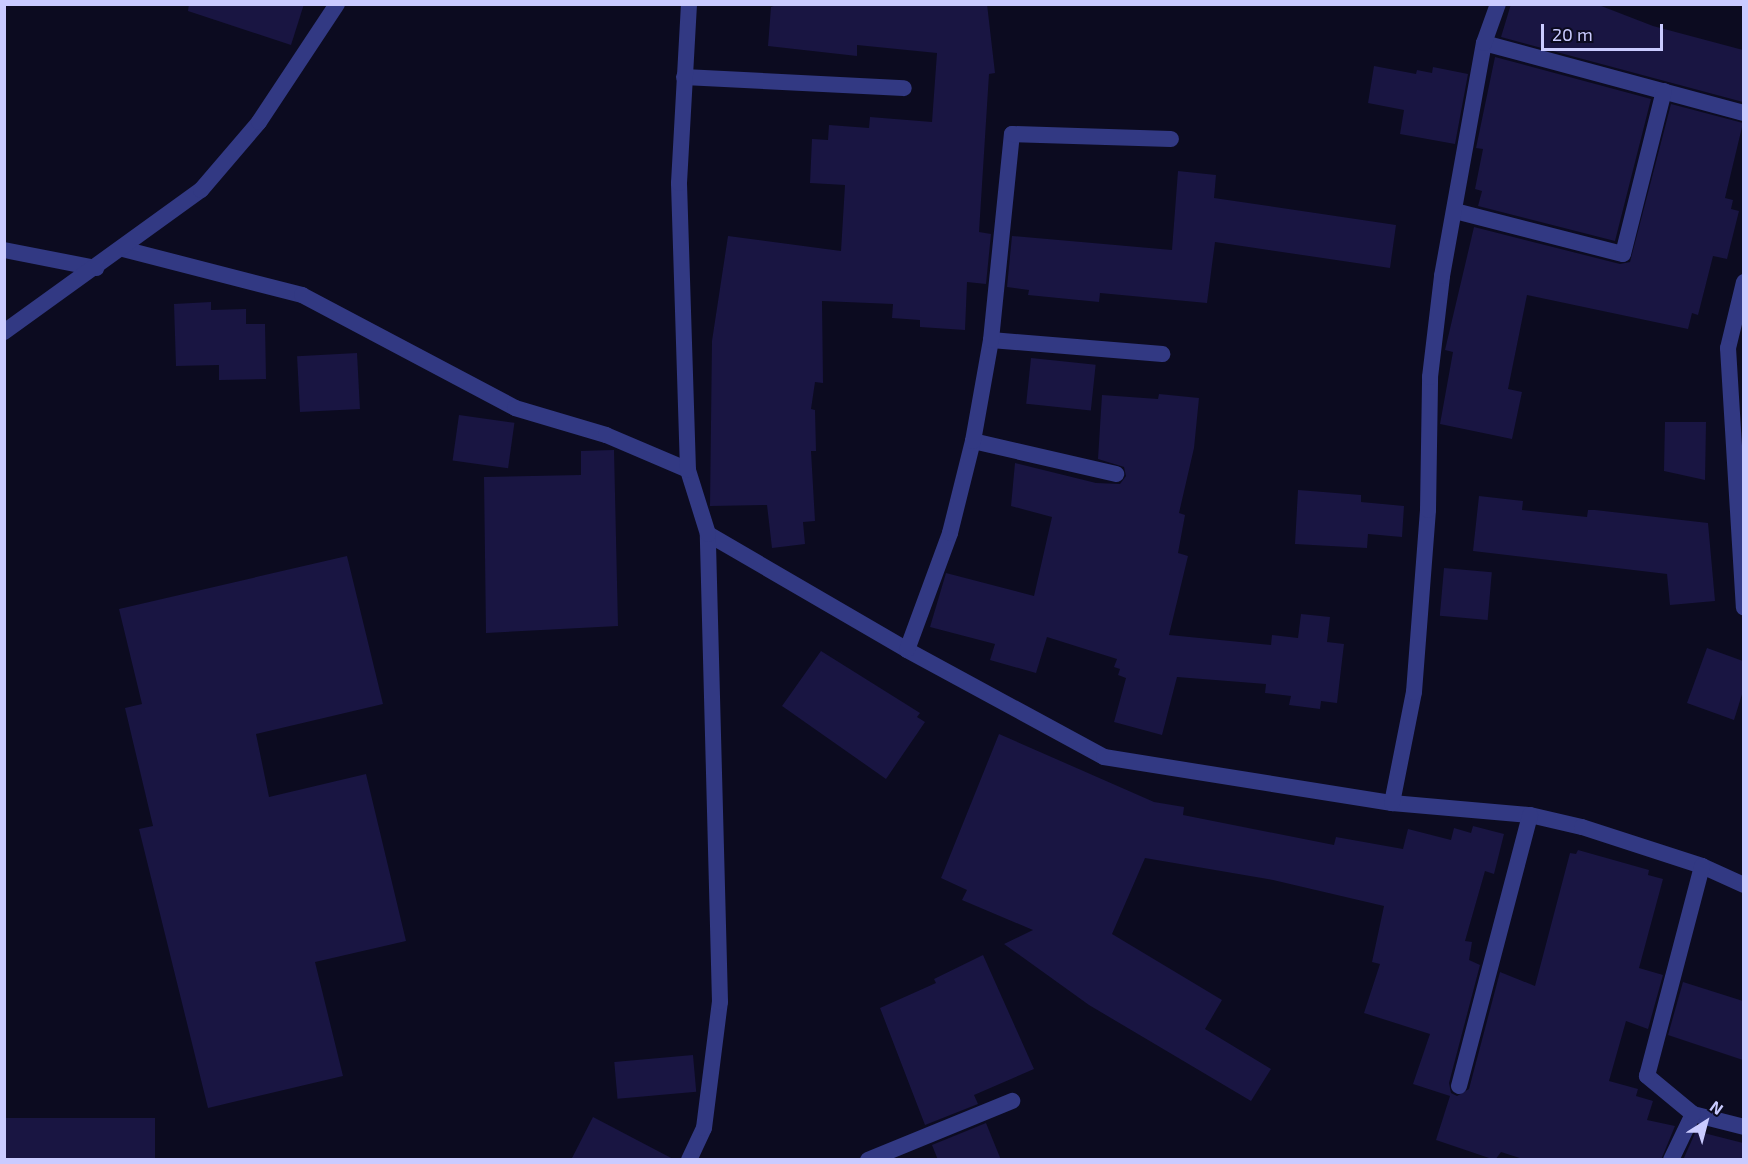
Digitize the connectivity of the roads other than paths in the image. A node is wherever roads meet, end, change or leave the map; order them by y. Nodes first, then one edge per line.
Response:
1 (337, 4) edge
2 (689, 4) edge
3 (1498, 4) edge
4 (1484, 43) junction
5 (684, 77) junction
6 (904, 88) dead end
7 (1664, 91) junction
8 (1743, 113) edge
9 (1171, 139) dead end
10 (1455, 211) junction
11 (123, 249) junction
12 (4, 250) edge
13 (96, 268) junction
14 (1743, 282) edge
15 (4, 332) edge
16 (991, 340) junction
17 (1736, 350) edge
18 (1162, 354) dead end
19 (973, 441) junction
20 (688, 470) junction
21 (1116, 474) dead end
22 (708, 534) junction
23 (1743, 608) edge
24 (907, 650) junction
25 (1392, 803) junction
26 (1530, 815) junction
27 (1702, 866) junction
28 (1743, 885) edge
29 (1459, 1086) dead end
30 (1012, 1101) dead end
31 (1693, 1113) junction
32 (1743, 1127) edge
33 (692, 1157) edge
34 (868, 1160) edge
35 (1671, 1160) edge

1 - 11 street
2 - 5 street
3 - 4 street
4 - 7 street
4 - 10 street
5 - 6 street
5 - 20 street
7 - 8 street
7 - 10 street
9 - 16 street
10 - 25 street
11 - 13 street
11 - 20 street
12 - 13 street
13 - 15 street
14 - 17 street
16 - 18 street
16 - 19 street
17 - 23 street
19 - 21 street
19 - 24 street
20 - 22 street
22 - 24 street
22 - 33 street
24 - 25 street
25 - 26 street
26 - 27 street
26 - 29 street
27 - 28 street
27 - 31 street
30 - 34 street
31 - 32 street
31 - 35 street

